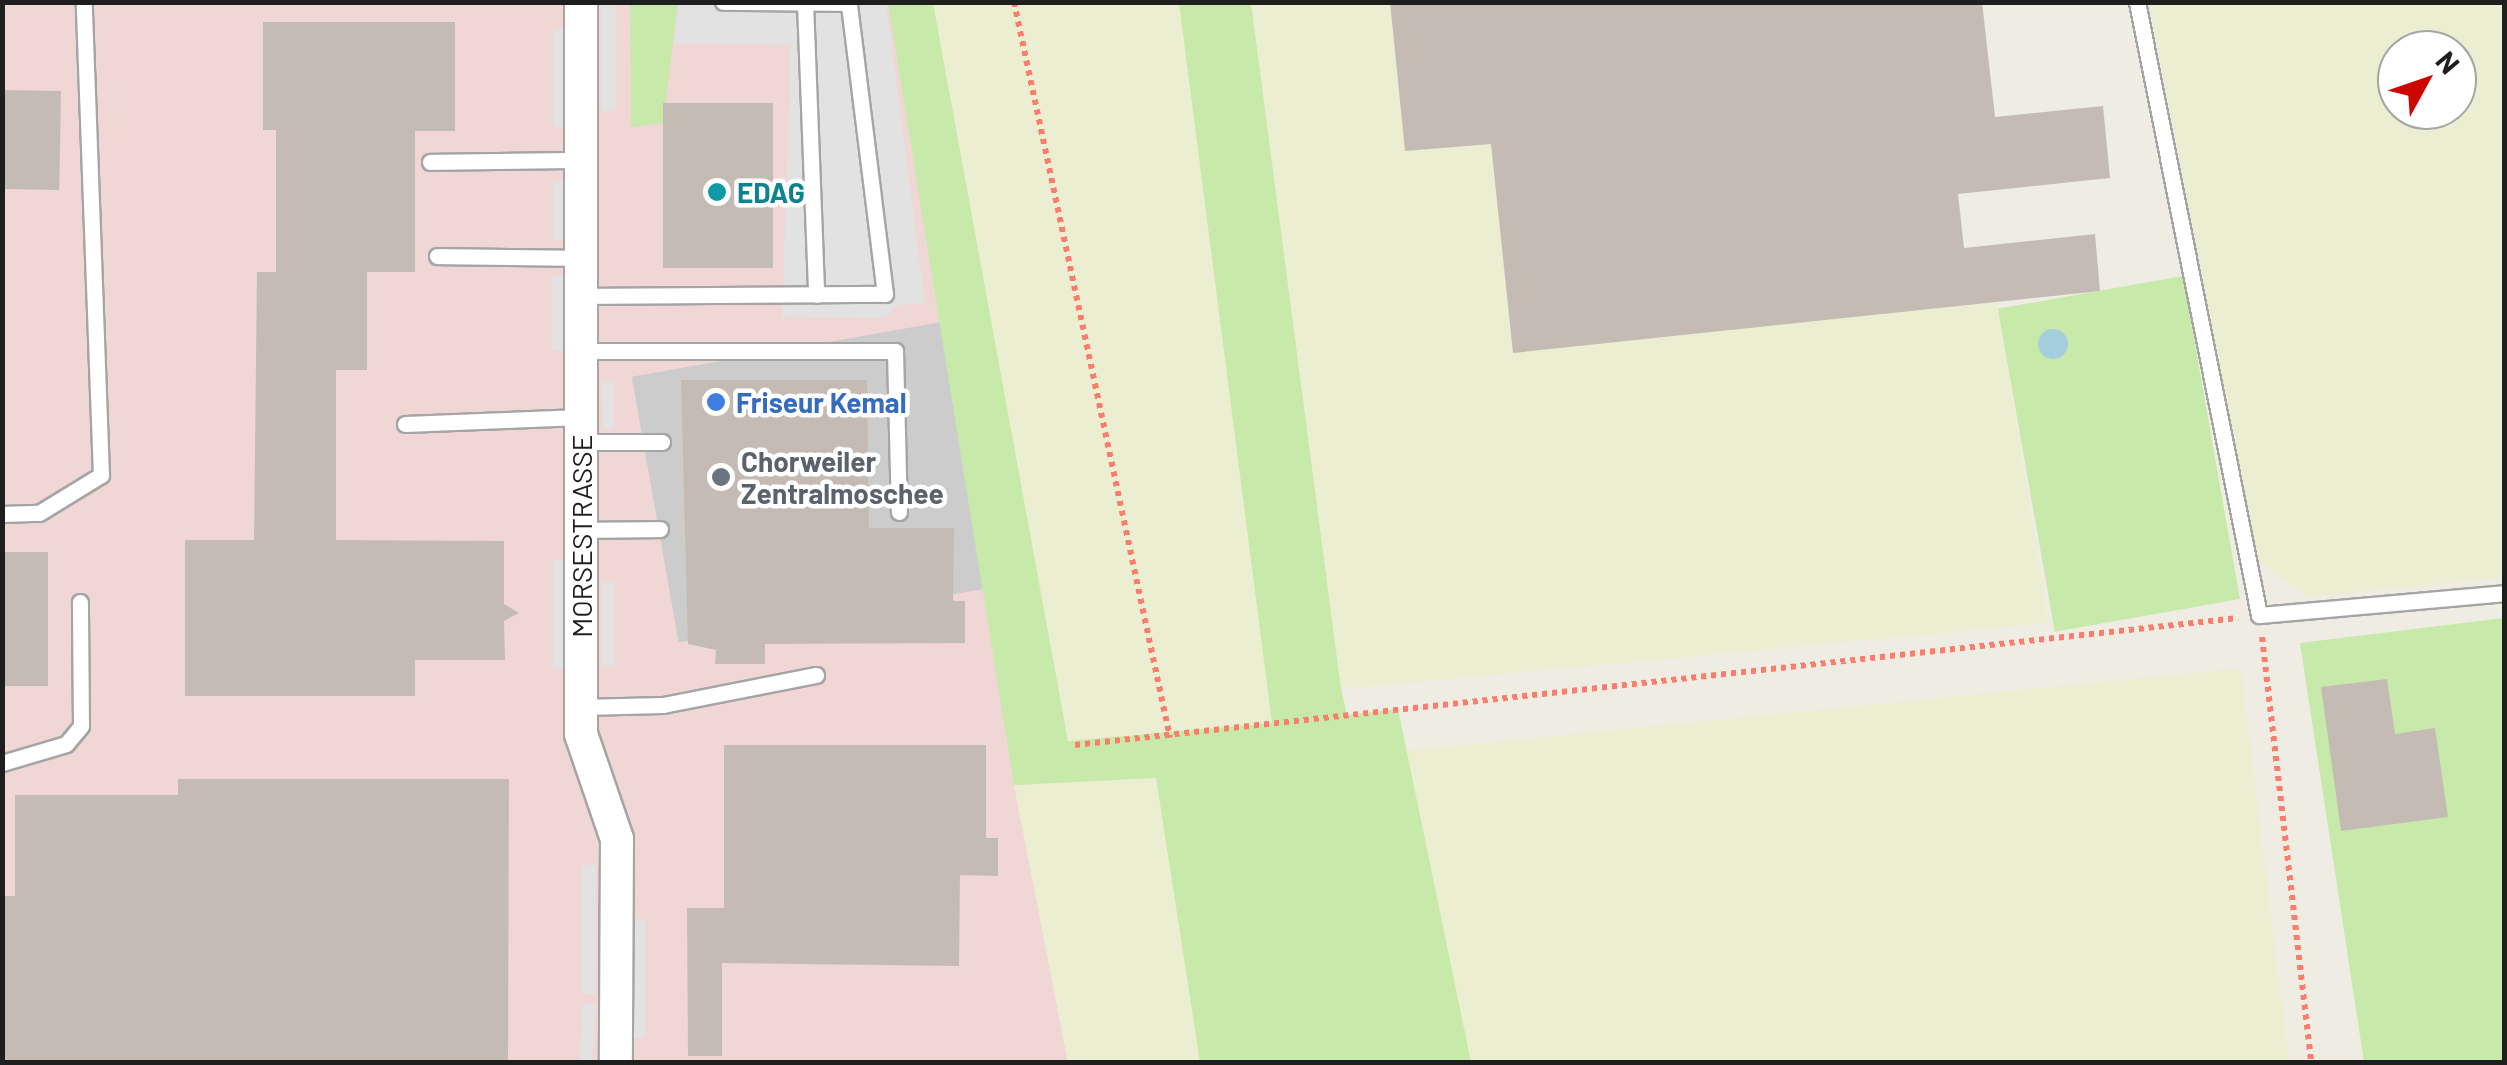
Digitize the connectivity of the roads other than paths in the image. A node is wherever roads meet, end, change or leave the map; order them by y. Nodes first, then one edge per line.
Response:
1 (84, 2) edge
2 (581, 2) edge
3 (723, 2) edge
4 (2137, 2) edge
5 (805, 3) edge
6 (581, 160) junction
7 (430, 162) dead end
8 (437, 256) dead end
9 (581, 258) junction
10 (816, 295) junction
11 (581, 296) junction
12 (581, 351) junction
13 (405, 424) dead end
14 (581, 430) junction
15 (662, 442) dead end
16 (899, 512) dead end
17 (2, 514) edge
18 (660, 529) dead end
19 (581, 530) junction
20 (2504, 593) edge
21 (80, 602) dead end
22 (816, 675) dead end
23 (581, 706) junction
24 (2, 763) edge
25 (616, 1062) edge

1 - 17 lane
2 - 6 street, MORSESTRASSE
3 - 5 lane
4 - 20 lane
5 - 10 lane
5 - 10 lane
6 - 7 lane
6 - 9 street, MORSESTRASSE
8 - 9 lane
9 - 11 street, MORSESTRASSE
10 - 11 lane
11 - 12 street, MORSESTRASSE
12 - 14 street, MORSESTRASSE
12 - 16 lane
13 - 14 lane
14 - 15 lane
14 - 19 street, MORSESTRASSE
18 - 19 lane
19 - 23 street, MORSESTRASSE
21 - 24 lane
22 - 23 lane
23 - 25 street, MORSESTRASSE

